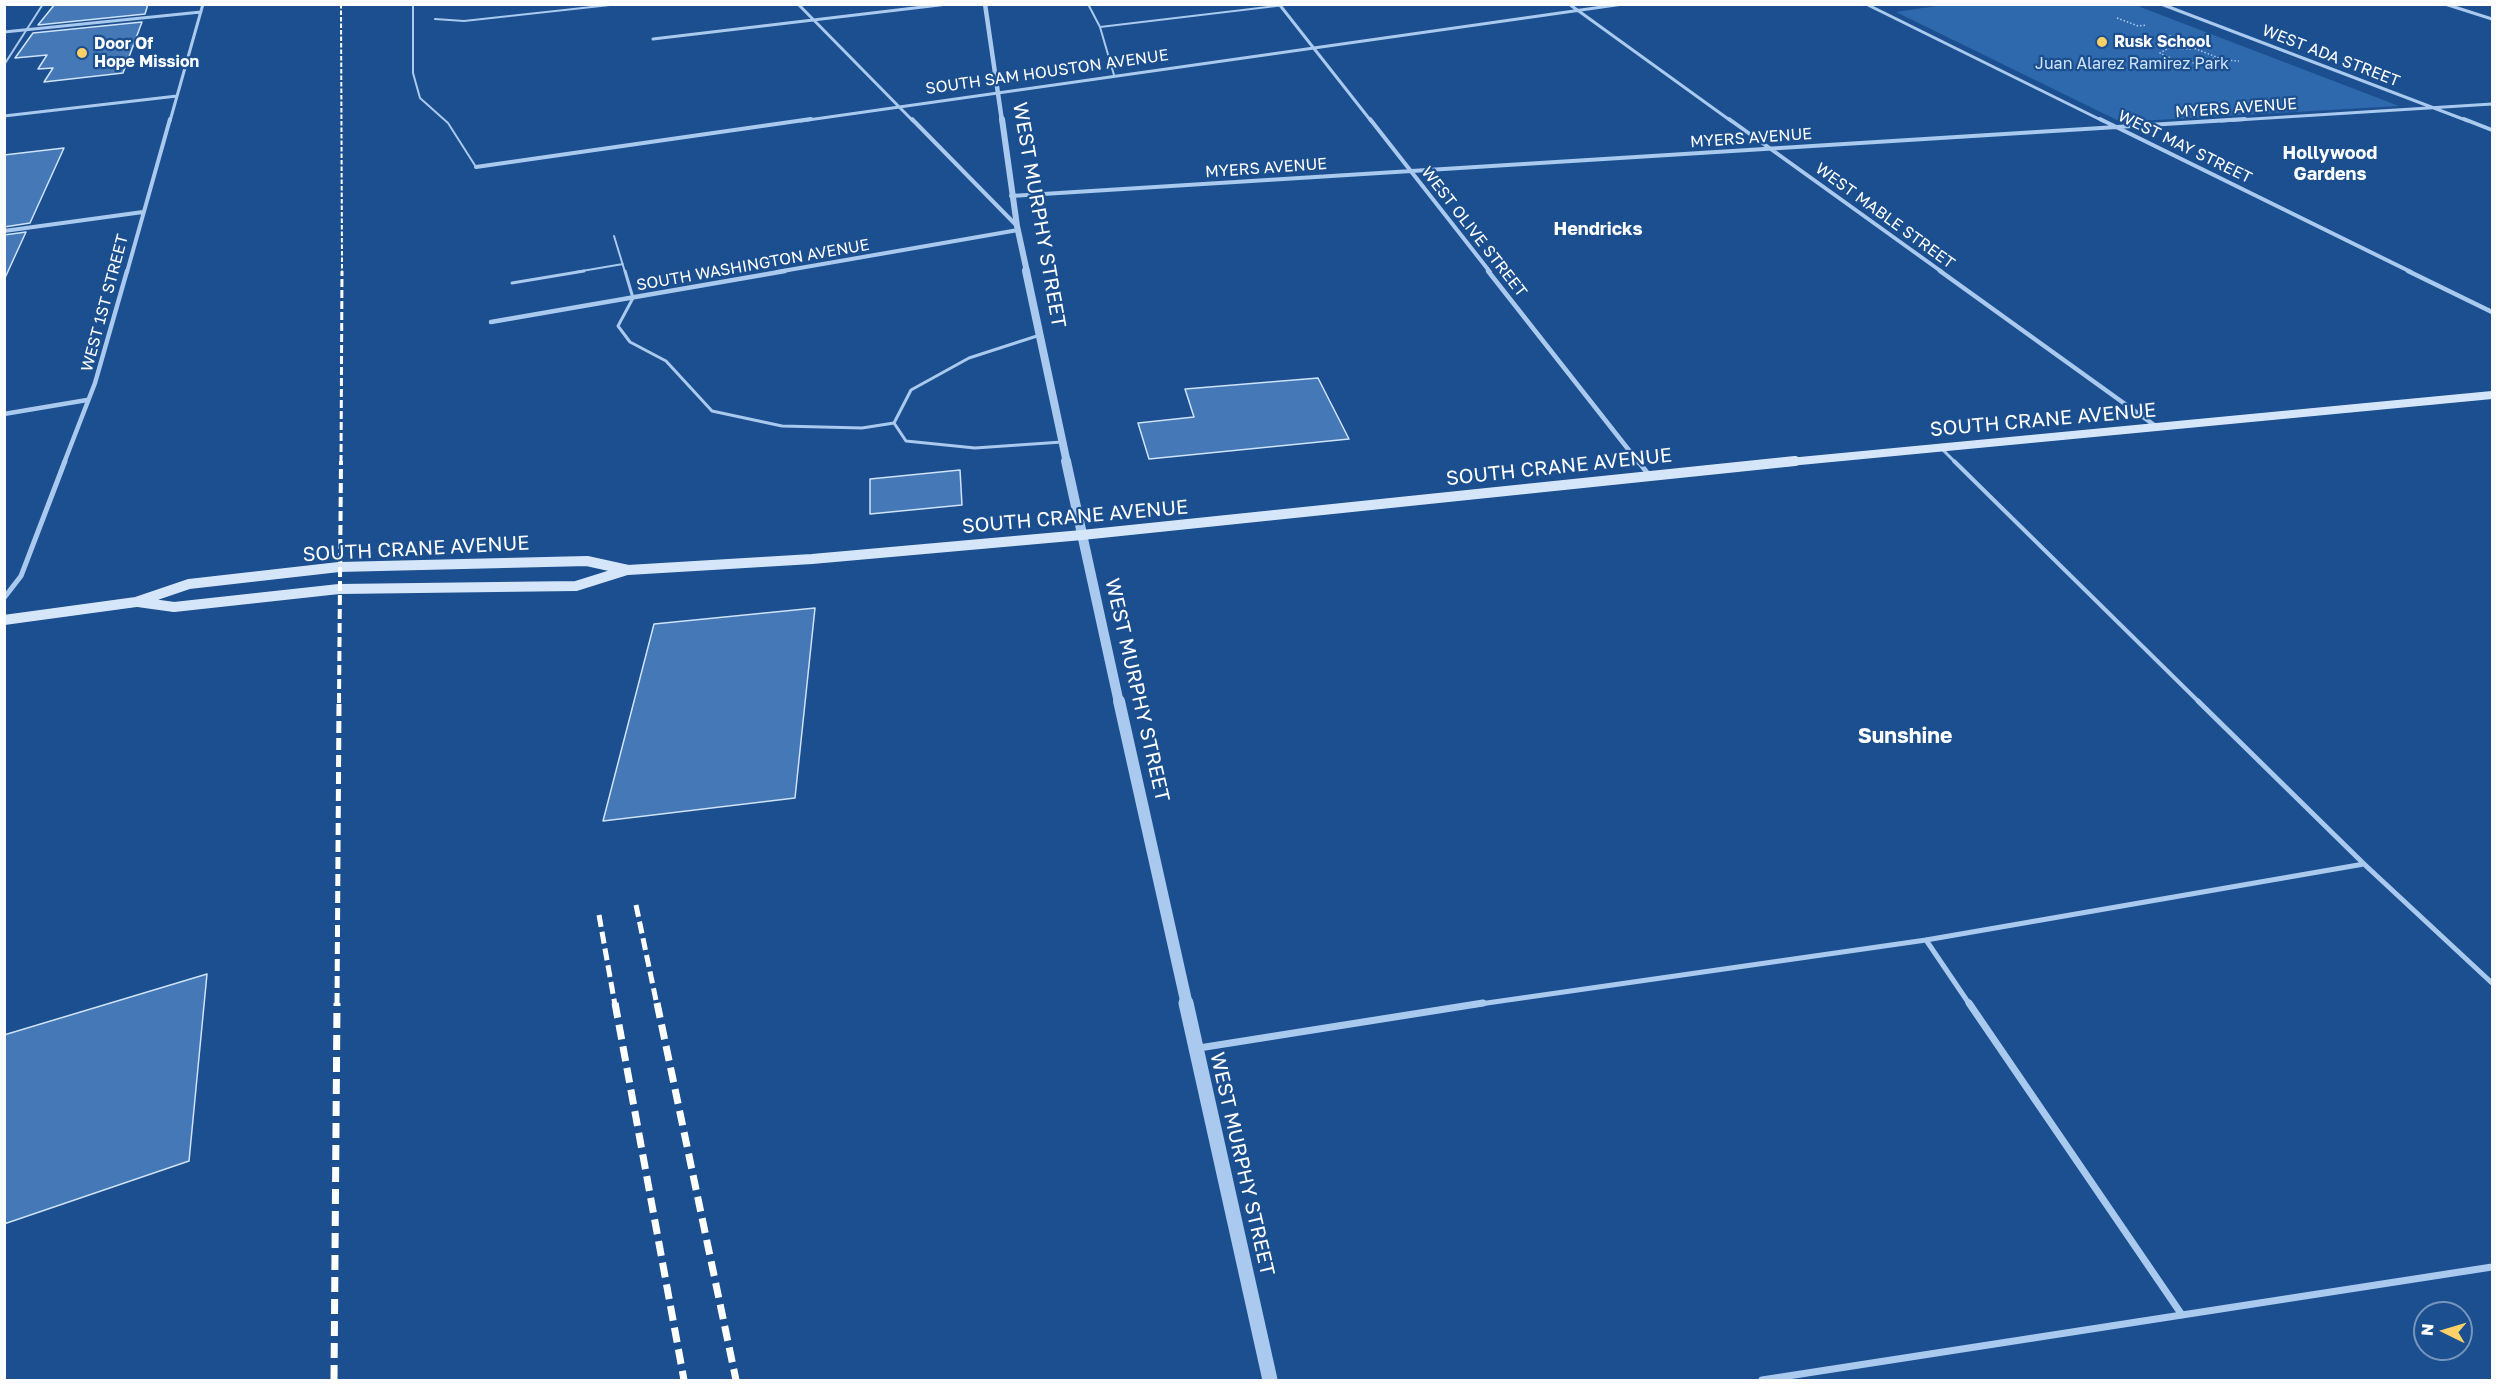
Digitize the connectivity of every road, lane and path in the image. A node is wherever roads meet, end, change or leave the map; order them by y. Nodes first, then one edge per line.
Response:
1 (44, 4) edge
2 (203, 4) edge
3 (413, 4) edge
4 (619, 4) edge
5 (798, 4) edge
6 (948, 4) edge
7 (985, 4) edge
8 (1088, 4) edge
9 (1293, 4) edge
10 (1569, 4) edge
11 (1623, 4) edge
12 (1866, 4) edge
13 (2161, 4) edge
14 (2445, 4) edge
15 (1280, 5) edge
16 (1578, 11) junction
17 (201, 12) junction
18 (435, 19) dead end
19 (2493, 19) edge
20 (814, 20) junction
21 (1100, 27) junction
22 (28, 30) junction
23 (4, 32) edge
24 (653, 39) dead end
25 (1313, 48) junction
26 (2201, 51) dead end
27 (2214, 56) dead end
28 (4, 65) edge
29 (1114, 75) junction
30 (997, 92) junction
31 (177, 96) junction
32 (2493, 104) edge
33 (897, 105) junction
34 (2433, 108) junction
35 (4, 116) edge
36 (2117, 127) junction
37 (2493, 130) edge
38 (1770, 149) junction
39 (476, 167) joint
40 (1411, 171) junction
41 (1011, 196) junction
42 (143, 212) junction
43 (1017, 228) junction
44 (4, 231) edge
45 (614, 236) dead end
46 (623, 264) junction
47 (512, 283) dead end
48 (633, 298) junction
49 (2493, 312) edge
50 (491, 322) dead end
51 (1040, 335) junction
52 (2493, 395) edge
53 (87, 400) junction
54 (4, 414) edge
55 (894, 423) junction
56 (2157, 427) junction
57 (1062, 442) junction
58 (1941, 447) junction
59 (1649, 475) junction
60 (1082, 535) junction
61 (628, 570) junction
62 (4, 598) edge
63 (136, 602) junction
64 (4, 620) edge
65 (2364, 864) junction
66 (1926, 940) junction
67 (2493, 983) edge
68 (1196, 1048) junction
69 (2493, 1267) edge
70 (2182, 1315) junction
71 (1270, 1380) edge
72 (1762, 1380) edge

1 - 22 lane
2 - 17 street, WEST 1ST STREET
3 - 39 lane
4 - 18 lane
5 - 20 street
6 - 20 street
7 - 30 street, WEST MURPHY STREET
8 - 21 lane
9 - 15 lane
10 - 16 street, WEST MABLE STREET
11 - 16 street, SOUTH SAM HOUSTON AVENUE
12 - 36 street, WEST MAY STREET
13 - 34 street, WEST ADA STREET
14 - 19 street
15 - 21 lane
15 - 25 street, WEST OLIVE STREET
16 - 25 street, SOUTH SAM HOUSTON AVENUE
16 - 38 street, WEST MABLE STREET
17 - 22 street
17 - 31 street, WEST 1ST STREET
20 - 24 street
20 - 33 street
21 - 29 lane
22 - 23 street
22 - 28 lane
25 - 29 street, SOUTH SAM HOUSTON AVENUE
25 - 40 street, WEST OLIVE STREET
26 - 27 path
29 - 30 street, SOUTH SAM HOUSTON AVENUE
30 - 33 street, SOUTH SAM HOUSTON AVENUE
30 - 41 street, WEST MURPHY STREET
31 - 35 street
31 - 42 street, WEST 1ST STREET
32 - 34 street, MYERS AVENUE
33 - 39 street, SOUTH SAM HOUSTON AVENUE
33 - 43 street
34 - 36 street, MYERS AVENUE
34 - 37 street, WEST ADA STREET
36 - 38 street, MYERS AVENUE
36 - 49 street, WEST MAY STREET
38 - 40 street, MYERS AVENUE
38 - 56 street, WEST MABLE STREET
40 - 41 street, MYERS AVENUE
40 - 59 street, WEST OLIVE STREET
41 - 43 street, WEST MURPHY STREET
42 - 44 street
42 - 53 street, WEST 1ST STREET
43 - 48 street, SOUTH WASHINGTON AVENUE
43 - 51 street, WEST MURPHY STREET
45 - 46 lane
46 - 47 lane
46 - 48 lane
48 - 50 street, SOUTH WASHINGTON AVENUE
48 - 55 lane
51 - 55 lane
51 - 57 street, WEST MURPHY STREET
52 - 56 main road, SOUTH CRANE AVENUE
53 - 54 street
53 - 62 street, WEST 1ST STREET
55 - 57 lane
56 - 58 main road, SOUTH CRANE AVENUE
57 - 60 street, WEST MURPHY STREET
58 - 59 main road, SOUTH CRANE AVENUE
58 - 65 lane
59 - 60 main road, SOUTH CRANE AVENUE
60 - 61 main road, SOUTH CRANE AVENUE
60 - 68 street, WEST MURPHY STREET
61 - 63 main road, SOUTH CRANE AVENUE
61 - 63 main road, SOUTH CRANE AVENUE
63 - 64 main road, SOUTH CRANE AVENUE
65 - 66 lane
65 - 67 lane
66 - 68 lane
66 - 70 lane
68 - 71 street, WEST MURPHY STREET
69 - 70 lane
70 - 72 lane

